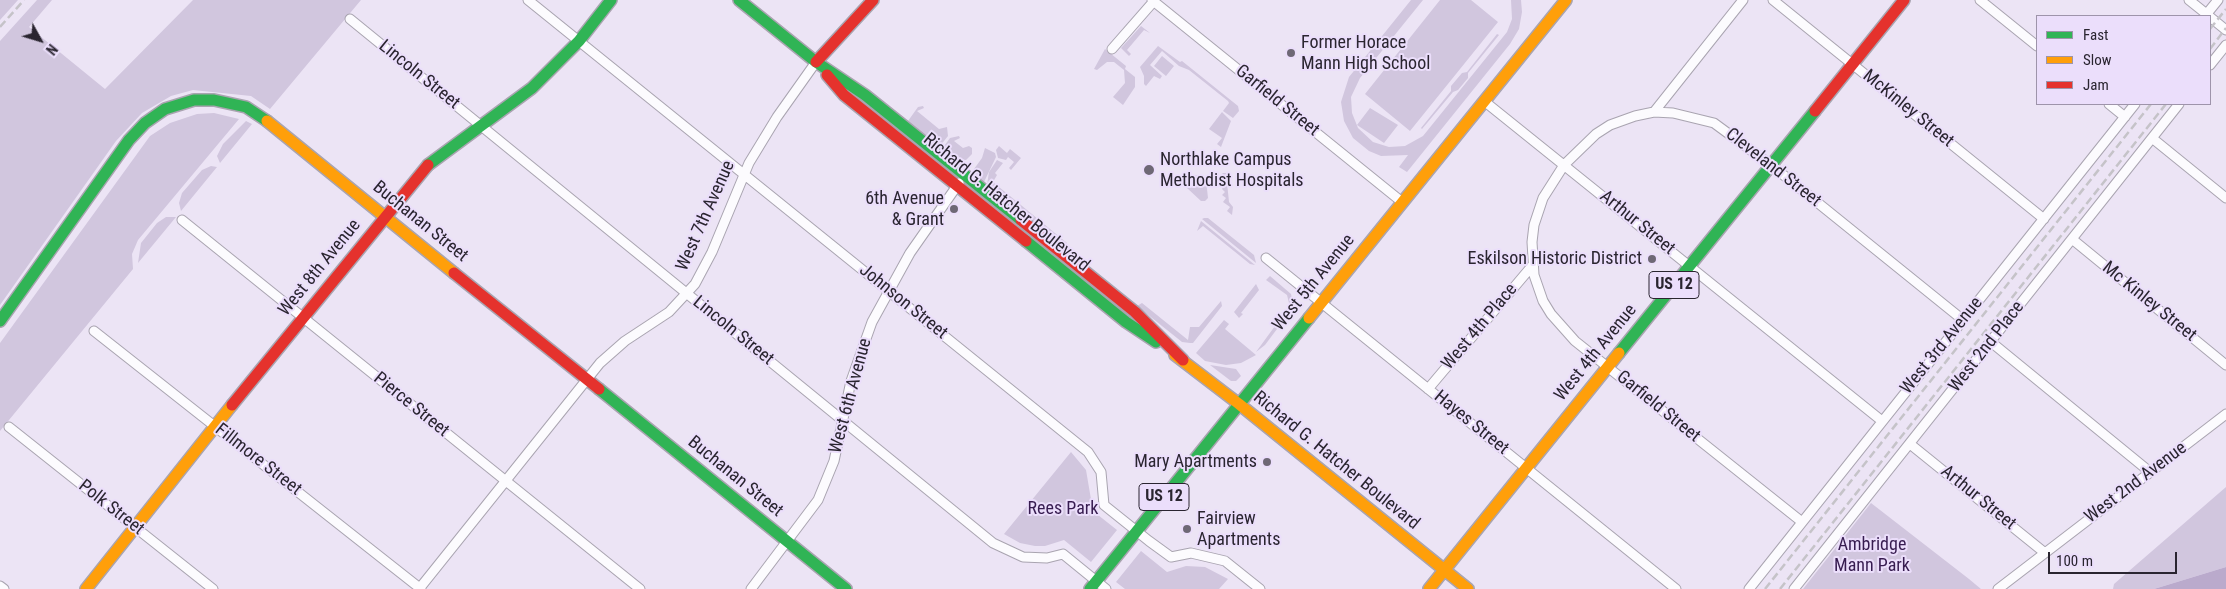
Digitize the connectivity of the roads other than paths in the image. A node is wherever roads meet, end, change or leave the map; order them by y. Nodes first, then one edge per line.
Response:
1 (528, 0) edge
2 (611, 0) edge
3 (739, 0) edge
4 (873, 0) edge
5 (1565, 0) edge
6 (1743, 0) edge
7 (1773, 0) edge
8 (1904, 0) edge
9 (1980, 0) edge
10 (2189, 0) edge
11 (2218, 0) edge
12 (1153, 1) edge
13 (2206, 15) edge
14 (2208, 15) edge
15 (350, 19) dead end
16 (2211, 19) edge
17 (2226, 30) edge
18 (579, 41) junction
19 (2036, 45) edge
20 (2226, 45) edge
21 (1112, 49) dead end
22 (816, 62) junction
23 (1852, 64) junction
24 (2211, 64) edge
25 (1484, 101) junction
26 (2110, 105) edge
27 (2134, 105) edge
28 (2178, 105) edge
29 (1654, 112) junction
30 (2125, 117) junction
31 (481, 126) junction
32 (2152, 138) junction
33 (1771, 164) junction
34 (1564, 165) junction
35 (743, 173) junction
36 (964, 174) junction
37 (957, 186) junction
38 (2226, 198) edge
39 (1402, 202) junction
40 (384, 216) junction
41 (2044, 219) junction
42 (182, 220) dead end
43 (2072, 239) junction
44 (1266, 258) dead end
45 (1078, 266) junction
46 (1532, 266) junction
47 (1690, 266) junction
48 (1070, 277) junction
49 (888, 290) junction
50 (687, 294) junction
51 (1322, 302) junction
52 (302, 318) junction
53 (1963, 320) junction
54 (0, 321) edge
55 (94, 331) dead end
56 (1991, 342) junction
57 (1183, 360) junction
58 (2226, 365) edge
59 (1608, 367) junction
60 (586, 380) junction
61 (1428, 389) junction
62 (1239, 404) junction
63 (2226, 414) edge
64 (843, 421) junction
65 (1882, 421) junction
66 (215, 426) junction
67 (9, 427) dead end
68 (1910, 444) junction
69 (1527, 468) junction
70 (2150, 472) junction
71 (506, 481) junction
72 (1802, 522) junction
73 (135, 527) junction
74 (1136, 531) junction
75 (788, 542) junction
76 (2045, 553) junction
77 (1444, 570) junction
78 (1093, 585) edge
79 (0, 586) edge
80 (4, 589) edge
81 (86, 589) edge
82 (213, 589) edge
83 (420, 589) edge
84 (640, 589) edge
85 (751, 589) edge
86 (846, 589) edge
87 (1106, 589) edge
88 (1260, 589) edge
89 (1429, 589) edge
90 (1468, 589) edge
91 (1676, 589) edge
92 (1749, 589) edge
93 (1794, 589) edge
94 (1998, 589) edge

1 - 18 street, Johnson Street
2 - 18 main road, West 8th Avenue
3 - 22 main road, Richard G. Hatcher Boulevard
4 - 22 main road, West 7th Avenue
5 - 25 main road, West 5th Avenue / US 12
6 - 29 street
7 - 23 street, McKinley Street
8 - 23 main road, West 4th Avenue / US 12
9 - 19 street
10 - 13 street
11 - 14 street
12 - 21 street
12 - 39 street, Garfield Street
15 - 31 street, Lincoln Street
16 - 17 street
18 - 31 main road, West 8th Avenue
18 - 35 street, Johnson Street
20 - 24 street
22 - 35 street, West 7th Avenue
22 - 36 main road, Richard G. Hatcher Boulevard
22 - 37 main road, Richard G. Hatcher Boulevard
23 - 33 main road, West 4th Avenue / US 12
23 - 41 street, McKinley Street
25 - 34 street, Arthur Street
25 - 39 main road, West 5th Avenue / US 12
26 - 30 street
27 - 30 street, West 3rd Avenue
28 - 32 street, West 2nd Place
29 - 33 street, Cleveland Street
29 - 34 street, Cleveland Street
30 - 41 street, West 3rd Avenue
31 - 40 main road, West 8th Avenue
31 - 50 street, Lincoln Street
32 - 38 street
32 - 43 street, West 2nd Place
33 - 47 main road, West 4th Avenue / US 12
33 - 53 street, Cleveland Street
34 - 46 street, Garfield Street
34 - 47 street, Arthur Street
35 - 49 street, Johnson Street
35 - 50 street, West 7th Avenue
36 - 37 street, West 6th Avenue
36 - 45 main road, Richard G. Hatcher Boulevard
37 - 48 main road, Richard G. Hatcher Boulevard
37 - 49 street, West 6th Avenue
39 - 51 main road, West 5th Avenue / US 12
40 - 52 main road, West 8th Avenue
40 - 54 main road, Buchanan Street
40 - 60 main road, Buchanan Street
41 - 53 street, West 3rd Avenue
42 - 52 street, Pierce Street
43 - 56 street, West 2nd Place
43 - 58 street, Mc Kinley Street
44 - 51 street, Hayes Street
45 - 48 main road
45 - 57 main road, Richard G. Hatcher Boulevard
46 - 59 street, Garfield Street
46 - 61 street, West 4th Place
47 - 59 main road, West 4th Avenue / US 12
47 - 65 street, Arthur Street
48 - 57 main road, Richard G. Hatcher Boulevard
49 - 64 street, West 6th Avenue
49 - 74 street, Johnson Street
50 - 60 street, West 7th Avenue
50 - 64 street, Lincoln Street
51 - 61 street, Hayes Street
51 - 62 main road, West 5th Avenue / US 12
52 - 66 main road, West 8th Avenue
52 - 71 street, Pierce Street
53 - 65 street, West 3rd Avenue
55 - 66 street, Fillmore Street
56 - 68 street, West 2nd Place
56 - 70 street
57 - 62 main road, Richard G. Hatcher Boulevard
59 - 69 main road, West 4th Avenue / US 12
59 - 72 street, Garfield Street
60 - 71 street, West 7th Avenue
60 - 75 main road, Buchanan Street
61 - 69 street, Hayes Street
62 - 74 main road, West 5th Avenue / US 12
62 - 77 main road, Richard G. Hatcher Boulevard
63 - 70 street, West 2nd Avenue
64 - 75 street, West 6th Avenue
64 - 78 street, Lincoln Street
65 - 72 street, West 3rd Avenue
66 - 73 main road, West 8th Avenue
66 - 83 street, Fillmore Street
67 - 73 street, Polk Street
68 - 76 street, Arthur Street
68 - 93 street, West 2nd Place
69 - 77 main road, West 4th Avenue / US 12
69 - 91 street, Hayes Street
70 - 76 street, West 2nd Avenue
71 - 83 street, West 7th Avenue
71 - 84 street, Pierce Street
72 - 92 street, West 3rd Avenue
73 - 81 main road, West 8th Avenue
73 - 82 street, Polk Street
74 - 78 main road, West 5th Avenue / US 12
74 - 88 street, Johnson Street
75 - 85 street, West 6th Avenue
75 - 86 main road, Buchanan Street
76 - 94 street, West 2nd Avenue
77 - 89 main road, West 4th Avenue / US 12
77 - 90 main road, Richard G. Hatcher Boulevard
78 - 87 street, Lincoln Street
79 - 80 street

